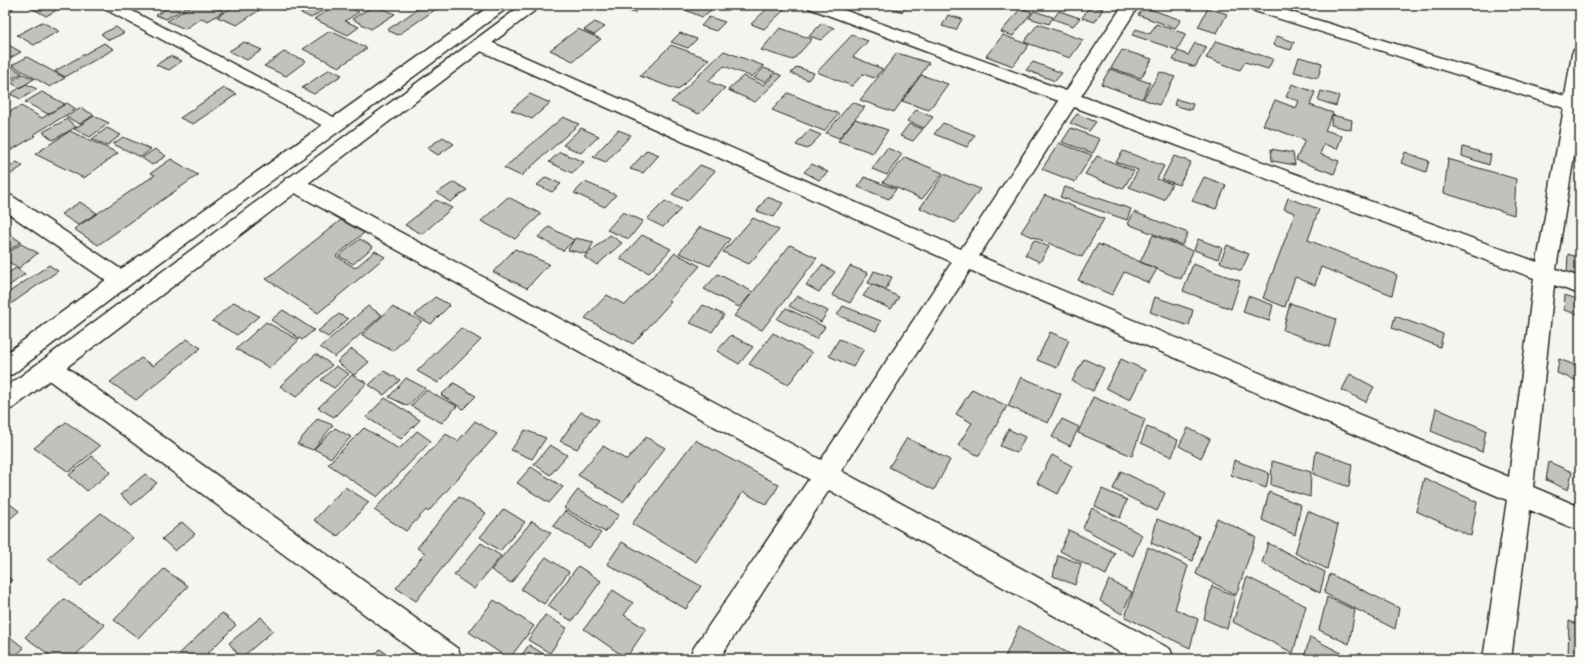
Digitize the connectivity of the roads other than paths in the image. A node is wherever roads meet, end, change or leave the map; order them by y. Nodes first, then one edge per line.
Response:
1 (109, 5) edge
2 (501, 5) edge
3 (532, 5) edge
4 (815, 5) edge
5 (1131, 5) edge
6 (1251, 5) edge
7 (480, 44) junction
8 (1580, 54) edge
9 (1071, 98) junction
10 (1577, 106) edge
11 (335, 125) junction
12 (293, 183) junction
13 (5, 201) edge
14 (965, 259) junction
15 (1545, 273) junction
16 (121, 280) junction
17 (1580, 286) edge
18 (5, 367) edge
19 (50, 368) junction
20 (5, 402) edge
21 (825, 475) junction
22 (1520, 493) junction
23 (1580, 519) edge
24 (448, 659) edge
25 (703, 659) edge
26 (1160, 659) edge
27 (1497, 659) edge

1 - 11 street
2 - 11 street
3 - 7 street
4 - 9 street
5 - 9 street
6 - 10 street
7 - 12 street
7 - 14 street
8 - 10 street
9 - 14 street
9 - 15 street
10 - 15 street
11 - 16 street
12 - 19 street
12 - 21 street
13 - 16 street
14 - 21 street
14 - 22 street
15 - 17 street
15 - 22 street
16 - 18 street
19 - 20 street
19 - 24 street
21 - 25 street
21 - 26 street
22 - 23 street
22 - 27 street

